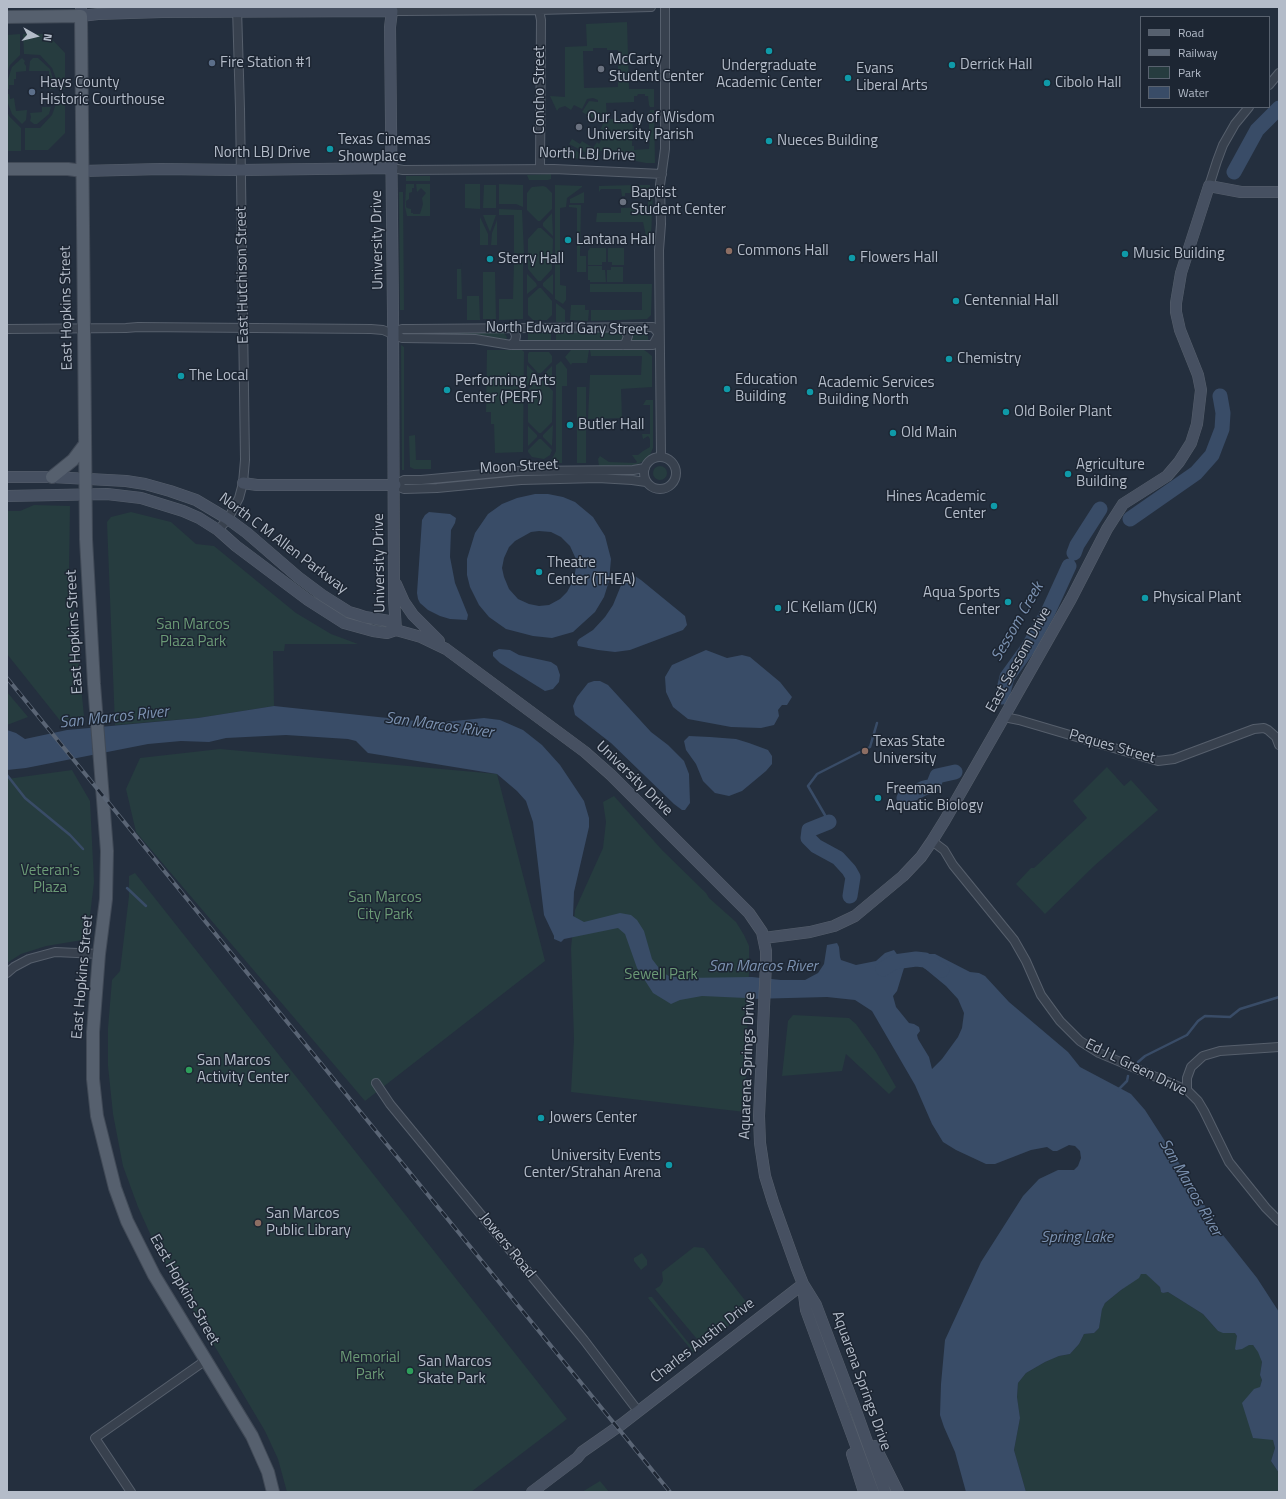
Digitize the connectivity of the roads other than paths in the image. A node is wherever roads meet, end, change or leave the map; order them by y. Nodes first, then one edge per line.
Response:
1 (651, 7) edge
2 (665, 7) edge
3 (392, 9) edge
4 (237, 10) edge
5 (538, 10) junction
6 (81, 11) edge
7 (7, 17) edge
8 (1279, 73) edge
9 (1270, 83) edge
10 (1249, 108) edge
11 (392, 168) junction
12 (7, 169) edge
13 (540, 169) junction
14 (241, 170) junction
15 (82, 171) junction
16 (662, 174) junction
17 (1210, 186) junction
18 (1279, 192) edge
19 (243, 327) junction
20 (510, 328) junction
21 (622, 328) junction
22 (7, 329) edge
23 (84, 329) junction
24 (393, 333) junction
25 (659, 334) junction
26 (511, 345) junction
27 (623, 345) junction
28 (85, 444) junction
29 (661, 457) junction
30 (645, 468) junction
31 (7, 477) edge
32 (52, 477) junction
33 (86, 479) junction
34 (646, 482) junction
35 (243, 483) junction
36 (395, 485) junction
37 (170, 491) junction
38 (86, 494) junction
39 (7, 496) edge
40 (166, 504) junction
41 (228, 519) junction
42 (218, 530) junction
43 (267, 551) junction
44 (258, 562) junction
45 (394, 579) junction
46 (396, 630) junction
47 (446, 649) junction
48 (1004, 717) junction
49 (1279, 745) edge
50 (932, 841) junction
51 (764, 938) junction
52 (99, 954) junction
53 (7, 973) edge
54 (1279, 1047) edge
55 (376, 1083) dead end
56 (1187, 1090) junction
57 (1279, 1221) edge
58 (803, 1284) junction
59 (206, 1360) junction
60 (855, 1408) junction
61 (638, 1411) junction
62 (842, 1411) junction
63 (131, 1492) edge
64 (273, 1492) edge
65 (532, 1492) edge
66 (864, 1492) edge
67 (874, 1492) edge
68 (885, 1492) edge
69 (898, 1492) edge

1 - 5 street
2 - 16 street
3 - 4 main road
3 - 5 street
3 - 11 main road, University Drive
4 - 6 main road
4 - 14 street, East Hutchison Street
5 - 13 street, Concho Street
6 - 7 main road
6 - 15 main road, East Hopkins Street
8 - 9 street
10 - 17 street
11 - 13 street, North LBJ Drive
11 - 14 main road, North LBJ Drive
11 - 24 main road, University Drive
12 - 15 main road, North LBJ Drive
13 - 16 street, North LBJ Drive
14 - 15 main road, North LBJ Drive
14 - 19 street, East Hutchison Street
15 - 23 main road, East Hopkins Street
16 - 25 street
17 - 18 main road
17 - 48 main road, East Sessom Drive
19 - 23 street
19 - 24 street
19 - 35 street, East Hutchison Street
20 - 21 street, North Edward Gary Street
20 - 24 street, North Edward Gary Street
20 - 26 street
21 - 25 street, North Edward Gary Street
21 - 27 street
22 - 23 street
23 - 28 main road, East Hopkins Street
24 - 26 street, North Edward Gary Street
24 - 36 main road, University Drive
25 - 27 street, North Edward Gary Street
25 - 29 street
26 - 27 street, North Edward Gary Street
28 - 32 main road
28 - 33 main road, East Hopkins Street
29 - 30 street
29 - 34 street
30 - 34 street
30 - 36 street, Moon Street
31 - 32 main road, North C M Allen Parkway
32 - 33 main road, North C M Allen Parkway
33 - 37 main road, North C M Allen Parkway
33 - 38 main road, East Hopkins Street
34 - 36 street, Moon Street
35 - 36 main road, Moon Street
35 - 41 street, East Hutchison Street
36 - 45 main road, University Drive
37 - 40 main road
37 - 41 main road, North C M Allen Parkway
38 - 39 main road, North C M Allen Parkway
38 - 40 main road, North C M Allen Parkway
38 - 52 main road, East Hopkins Street
40 - 42 main road, North C M Allen Parkway
41 - 42 street, East Hutchison Street
41 - 43 main road, North C M Allen Parkway
42 - 44 main road, North C M Allen Parkway
43 - 44 main road
43 - 46 main road, North C M Allen Parkway
44 - 46 main road, North C M Allen Parkway
45 - 46 main road, University Drive
45 - 47 main road
46 - 47 main road, University Drive
47 - 51 main road, University Drive
48 - 49 street, Peques Street
48 - 50 main road, East Sessom Drive
50 - 51 main road, East Sessom Drive
50 - 56 street, Ed J L Green Drive
51 - 58 main road, Aquarena Springs Drive
52 - 53 street
52 - 59 main road, East Hopkins Street
54 - 56 street
55 - 61 street, Jowers Road
56 - 57 street, Ed J L Green Drive
58 - 60 main road, Aquarena Springs Drive
58 - 61 main road, Charles Austin Drive
58 - 62 main road, Aquarena Springs Drive
59 - 63 street
59 - 64 main road, East Hopkins Street
60 - 68 main road, Aquarena Springs Drive
60 - 69 main road
61 - 65 main road, Charles Austin Drive
62 - 66 main road
62 - 67 main road, Aquarena Springs Drive

